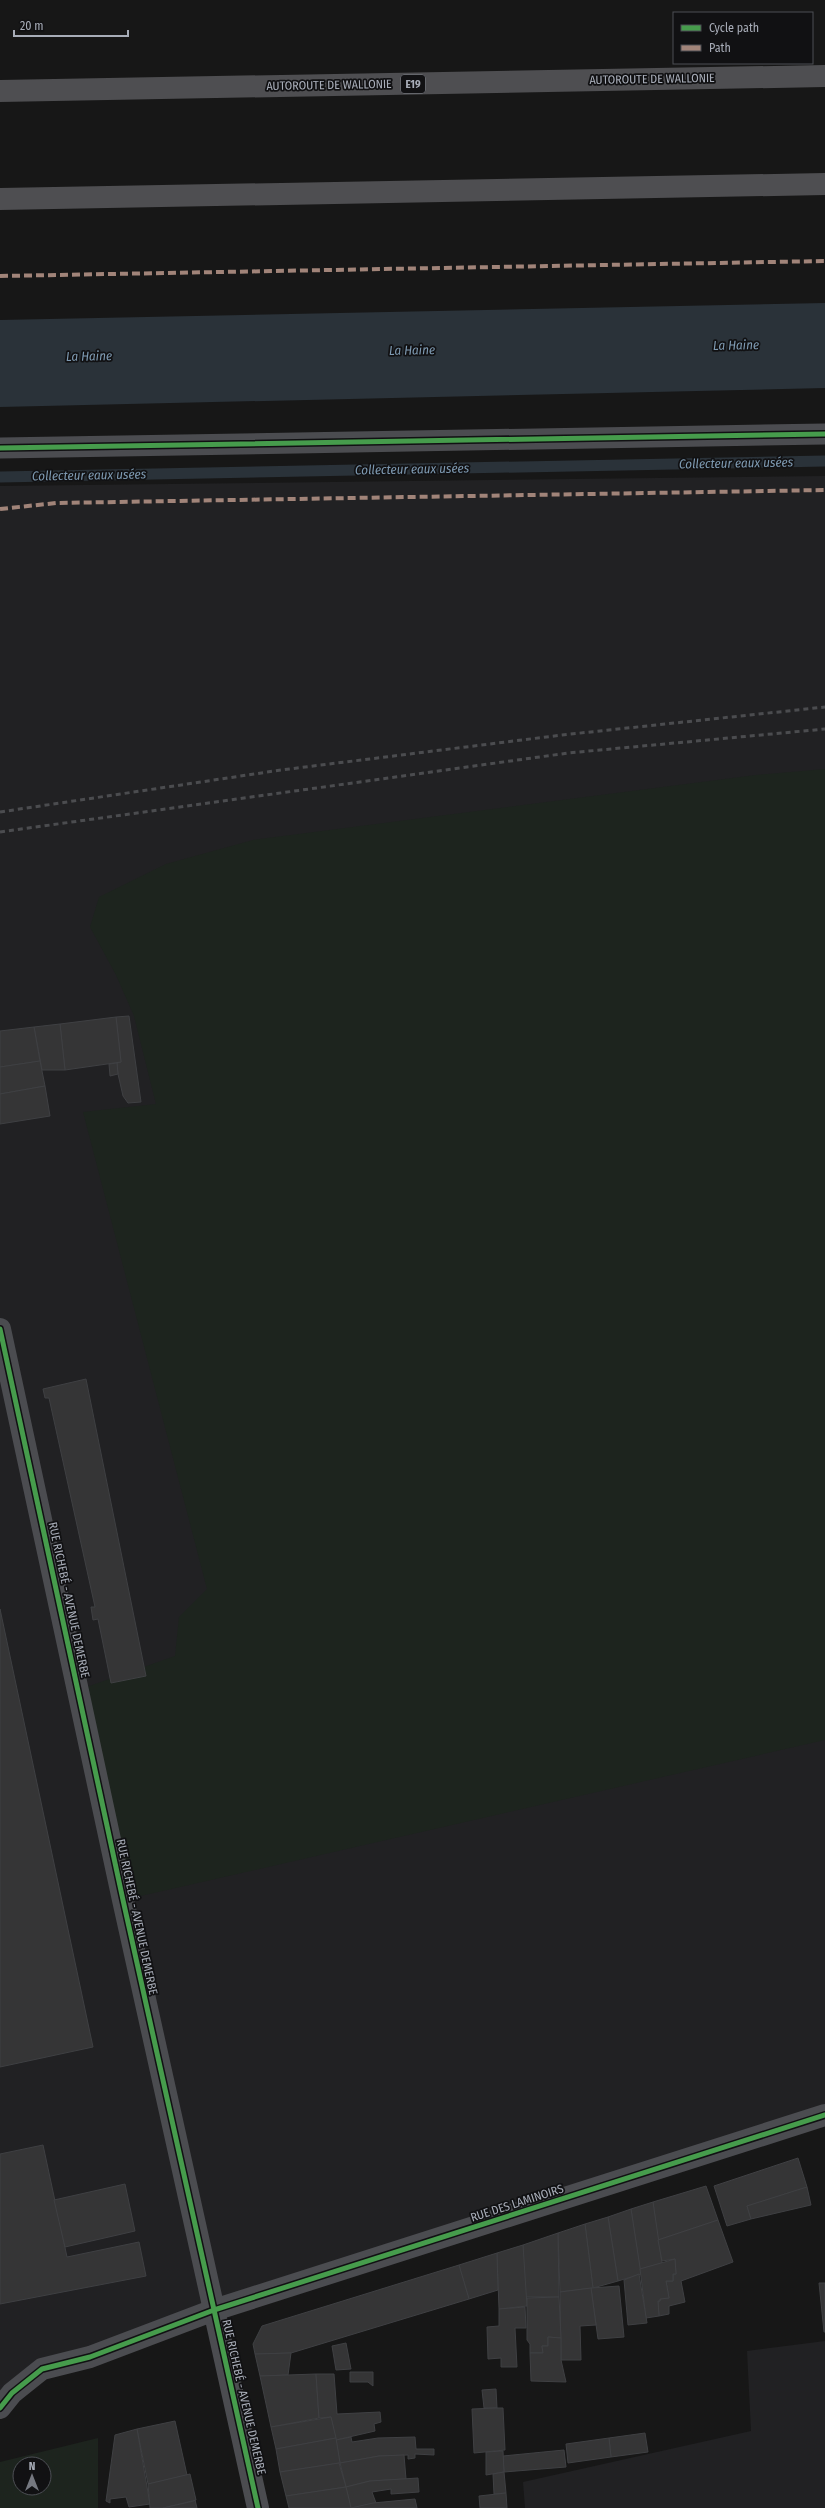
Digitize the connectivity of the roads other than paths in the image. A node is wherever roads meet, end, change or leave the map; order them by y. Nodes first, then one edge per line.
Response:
1 (825, 76) edge
2 (0, 91) edge
3 (825, 184) edge
4 (0, 199) edge
5 (825, 434) edge
6 (0, 448) edge
7 (0, 1329) edge
8 (825, 2115) edge
9 (214, 2310) junction
10 (0, 2408) edge
11 (258, 2508) edge

1 - 2 highway, AUTOROUTE DE WALLONIE / E19
3 - 4 highway
5 - 6 lane
7 - 9 street, RUE RICHEBÉ - AVENUE DEMERBE
8 - 9 street, RUE DES LAMINOIRS
9 - 10 street, RUE DES LAMINOIRS
9 - 11 street, RUE RICHEBÉ - AVENUE DEMERBE

